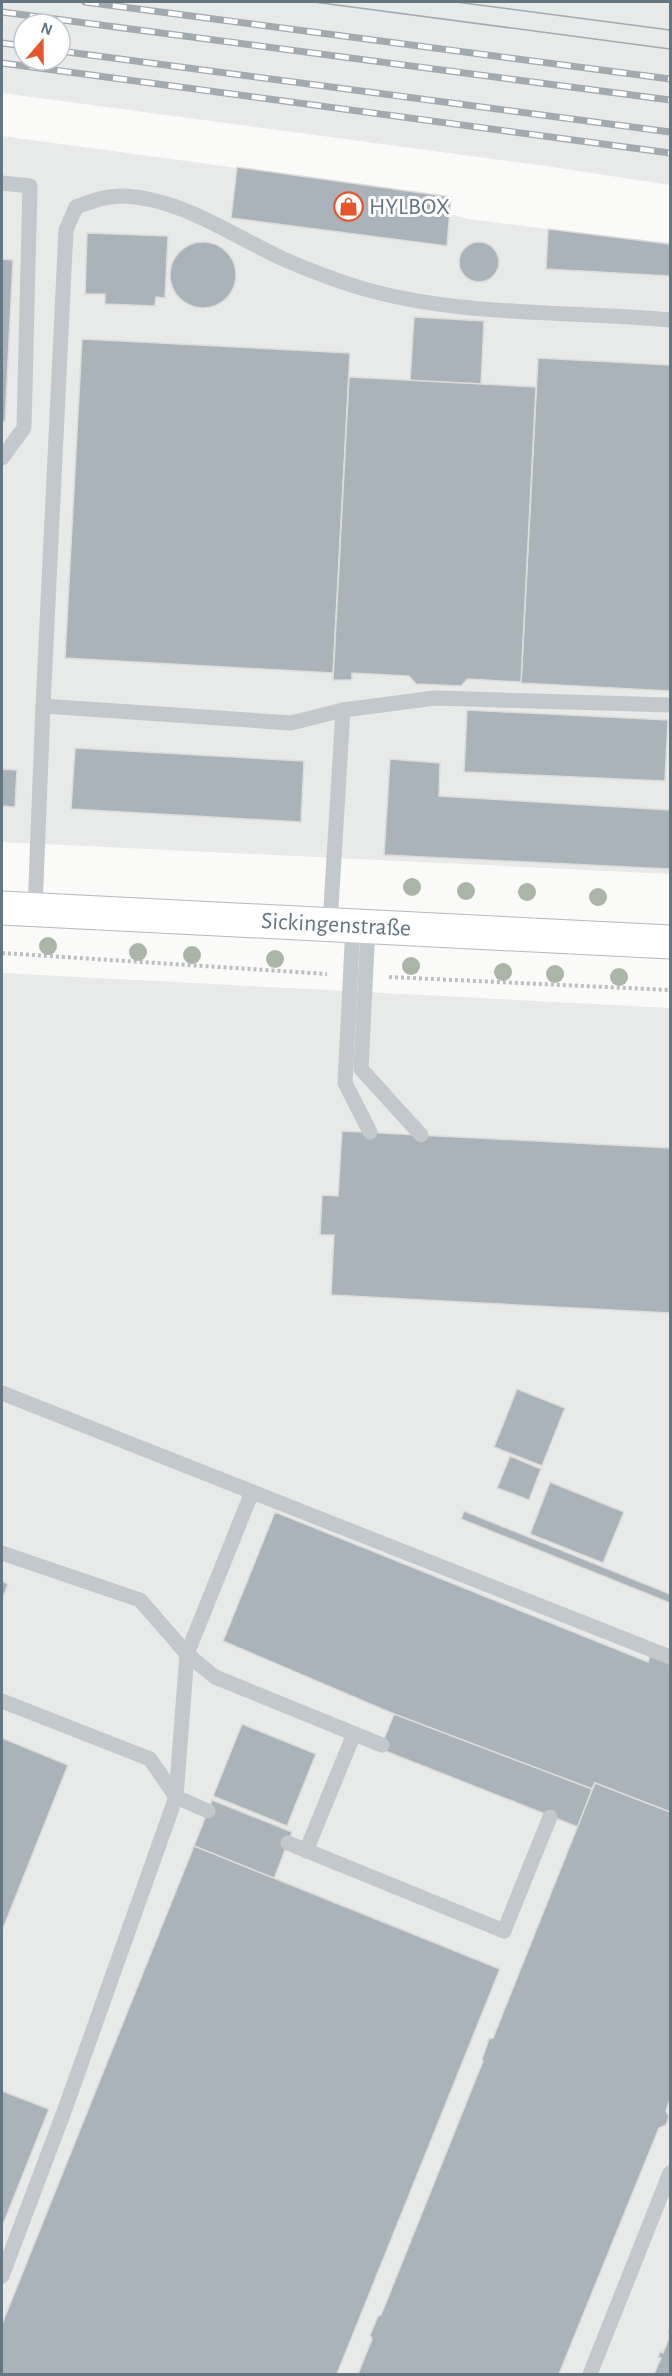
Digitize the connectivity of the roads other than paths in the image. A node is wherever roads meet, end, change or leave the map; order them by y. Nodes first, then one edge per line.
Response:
1 (2, 183) edge
2 (670, 320) edge
3 (2, 458) edge
4 (670, 705) edge
5 (43, 706) junction
6 (343, 710) junction
7 (2, 908) edge
8 (35, 910) junction
9 (351, 925) junction
10 (670, 942) edge
11 (370, 1132) dead end
12 (421, 1135) dead end
13 (2, 1393) edge
14 (252, 1491) junction
15 (2, 1553) edge
16 (187, 1654) junction
17 (670, 1657) edge
18 (2, 1701) edge
19 (354, 1734) junction
20 (382, 1745) dead end
21 (176, 1797) junction
22 (208, 1811) dead end
23 (550, 1817) dead end
24 (288, 1844) dead end
25 (306, 1851) junction
26 (670, 2173) edge
27 (2, 2276) edge
28 (590, 2374) edge

1 - 3 lane
2 - 5 lane
4 - 6 lane
5 - 6 lane
5 - 8 lane
6 - 9 lane
7 - 8 main road, Sickingenstraße
8 - 9 main road, Sickingenstraße
9 - 10 main road, Sickingenstraße
9 - 11 lane
9 - 12 lane
13 - 14 lane
14 - 16 lane
14 - 17 lane
15 - 16 lane
16 - 19 lane
16 - 21 lane
18 - 21 lane
19 - 20 lane
19 - 25 lane
21 - 22 lane
21 - 27 lane
23 - 25 lane
24 - 25 lane
26 - 28 lane

